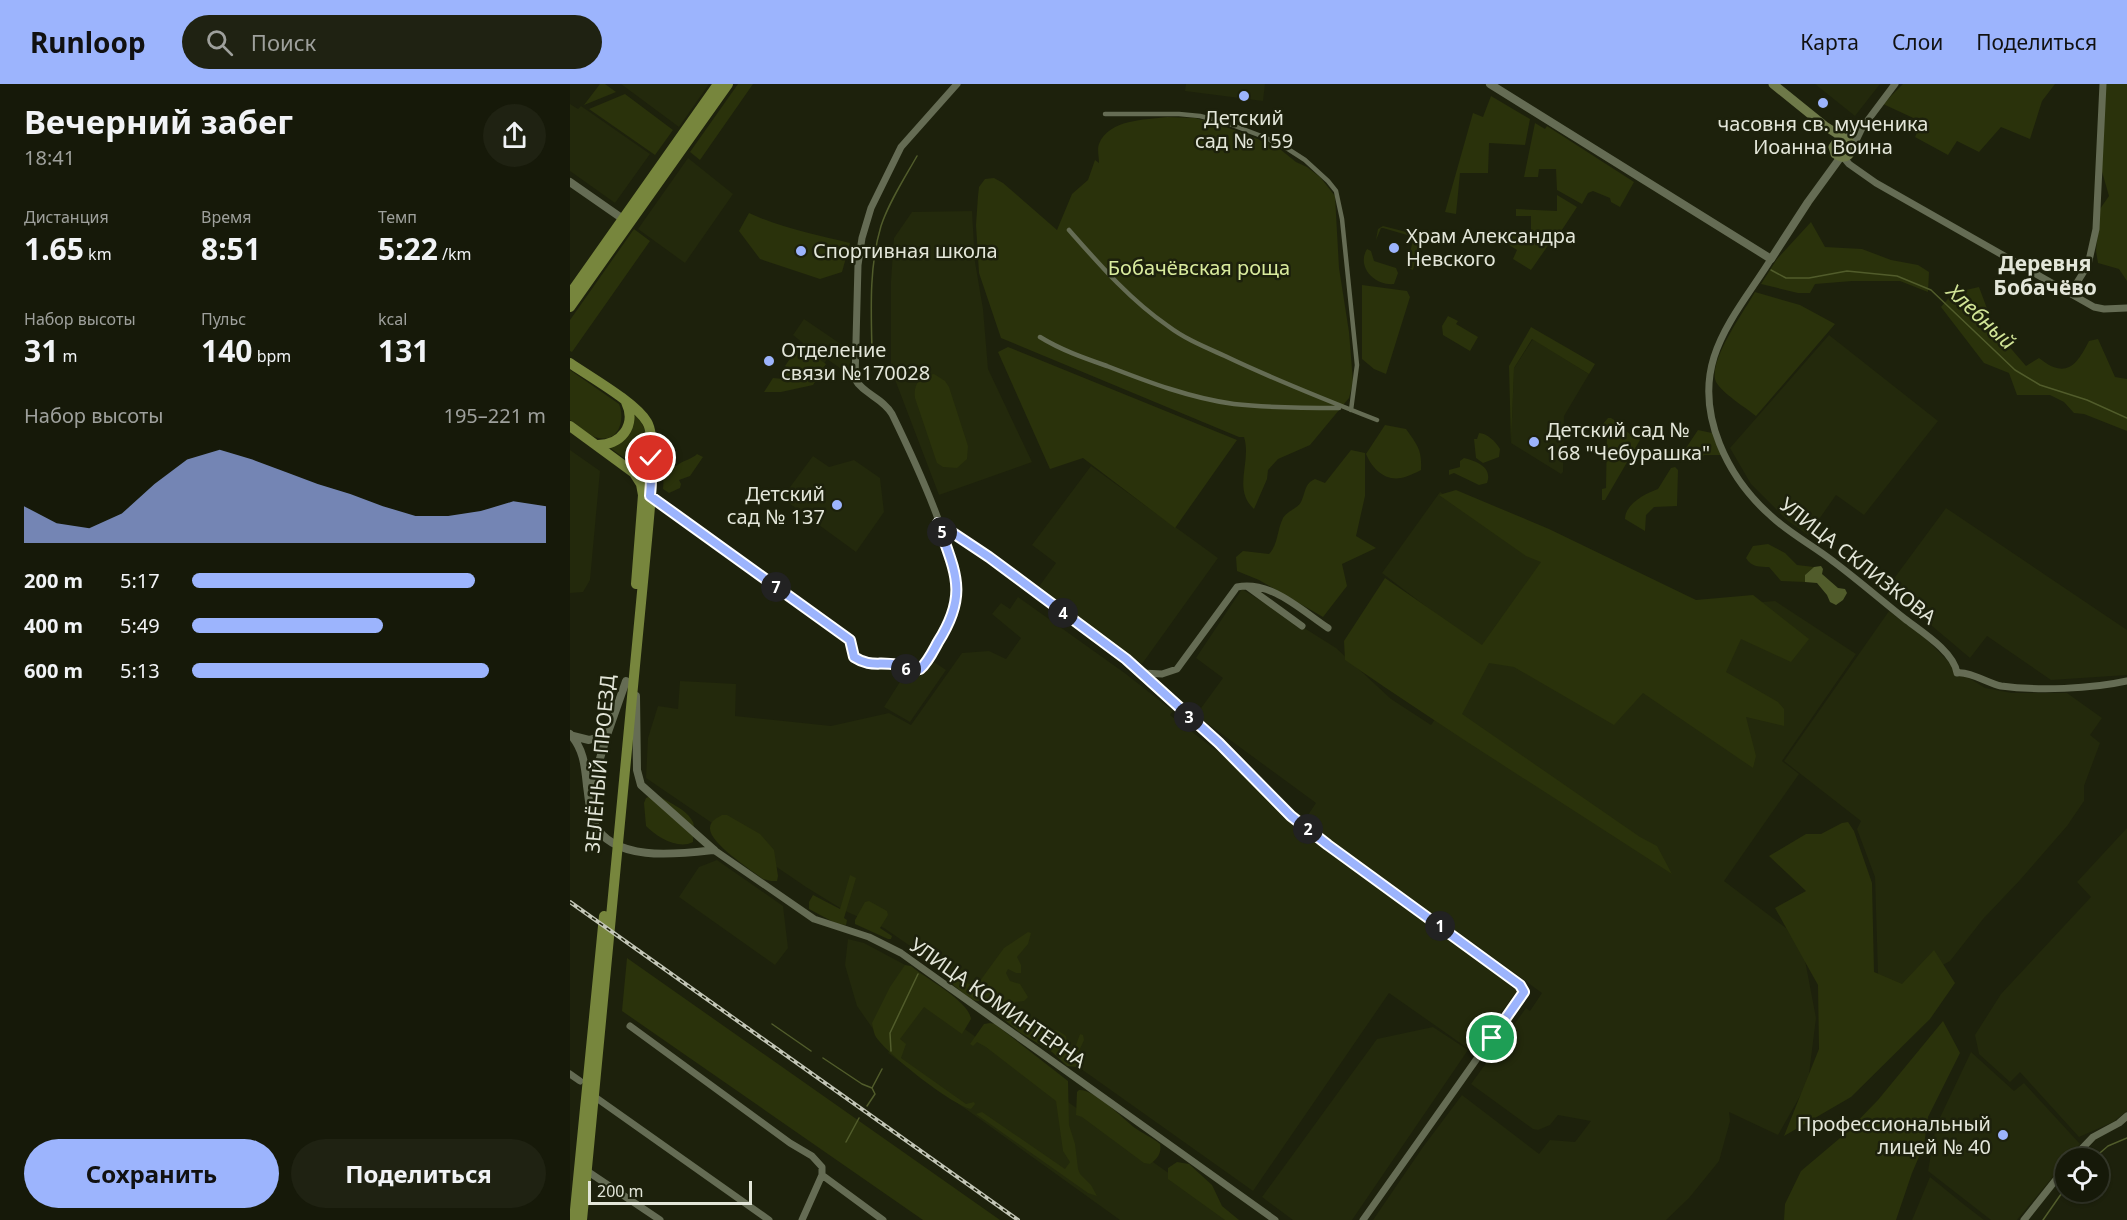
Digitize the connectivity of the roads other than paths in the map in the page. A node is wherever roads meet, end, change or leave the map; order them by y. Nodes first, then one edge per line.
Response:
1 (718, 84) edge
2 (728, 84) edge
3 (957, 84) edge
4 (1490, 84) edge
5 (1895, 84) edge
6 (2103, 84) edge
7 (1775, 85) edge
8 (1106, 114) dead end
9 (1825, 126) junction
10 (1862, 128) junction
11 (684, 139) junction
12 (1845, 139) junction
13 (1833, 148) junction
14 (1852, 150) junction
15 (1842, 158) junction
16 (1829, 173) junction
17 (570, 182) edge
18 (623, 219) junction
19 (1069, 230) dead end
20 (1771, 259) junction
21 (2071, 292) junction
22 (570, 294) edge
23 (570, 307) edge
24 (2127, 308) edge
25 (1040, 337) dead end
26 (570, 363) edge
27 (626, 402) junction
28 (1342, 408) junction
29 (1351, 410) junction
30 (1377, 420) dead end
31 (570, 426) edge
32 (596, 445) junction
33 (653, 454) junction
34 (623, 465) junction
35 (647, 495) junction
36 (938, 523) junction
37 (1246, 586) junction
38 (1302, 626) dead end
39 (1328, 628) dead end
40 (1142, 673) junction
41 (629, 680) junction
42 (2127, 681) edge
43 (570, 734) edge
44 (607, 735) junction
45 (589, 797) junction
46 (696, 835) junction
47 (714, 850) junction
48 (685, 853) junction
49 (630, 1026) dead end
50 (596, 1038) junction
51 (570, 1074) edge
52 (580, 1081) dead end
53 (595, 1097) junction
54 (2127, 1116) edge
55 (2083, 1148) edge
56 (575, 1158) edge
57 (587, 1171) junction
58 (822, 1175) junction
59 (2055, 1181) edge
60 (574, 1220) edge
61 (582, 1220) edge
62 (660, 1220) edge
63 (769, 1220) edge
64 (802, 1220) edge
65 (883, 1220) edge
66 (1275, 1220) edge
67 (1363, 1220) edge
68 (2024, 1220) edge

1 - 11 main road
2 - 11 main road
3 - 36 street
4 - 20 street
5 - 10 street
6 - 21 street
7 - 9 main road
8 - 29 street
9 - 12 main road
9 - 13 main road
10 - 12 street
10 - 14 street
11 - 18 main road
11 - 23 main road
12 - 13 main road
12 - 14 main road
13 - 15 main road
13 - 16 street
14 - 15 main road
15 - 16 street
15 - 21 street
16 - 20 street
17 - 18 street
18 - 22 main road
19 - 28 street
20 - 42 street, УЛИЦА СКЛИЗКОВА
21 - 24 street
25 - 28 street
26 - 27 main road, ЗЕЛЁНЫЙ ПРОЕЗД
27 - 32 main road
27 - 33 main road, ЗЕЛЁНЫЙ ПРОЕЗД
28 - 29 street
29 - 30 street
31 - 32 main road
32 - 34 main road
33 - 34 main road
33 - 35 main road, ЗЕЛЁНЫЙ ПРОЕЗД
34 - 35 main road
35 - 36 street
35 - 41 main road, ЗЕЛЁНЫЙ ПРОЕЗД
36 - 40 street
37 - 38 street
37 - 39 street
37 - 40 street
40 - 67 street
41 - 44 street
41 - 46 street
41 - 50 main road, ЗЕЛЁНЫЙ ПРОЕЗД
43 - 44 street
43 - 45 street
44 - 45 street
45 - 48 street
46 - 47 street
46 - 48 street
47 - 48 street
47 - 66 street, УЛИЦА КОМИНТЕРНА
49 - 58 street
50 - 53 main road
50 - 56 main road
51 - 52 street
53 - 57 main road
53 - 63 street
54 - 55 street
56 - 60 main road
57 - 61 main road
57 - 62 street
58 - 64 street
58 - 65 street
59 - 68 street

